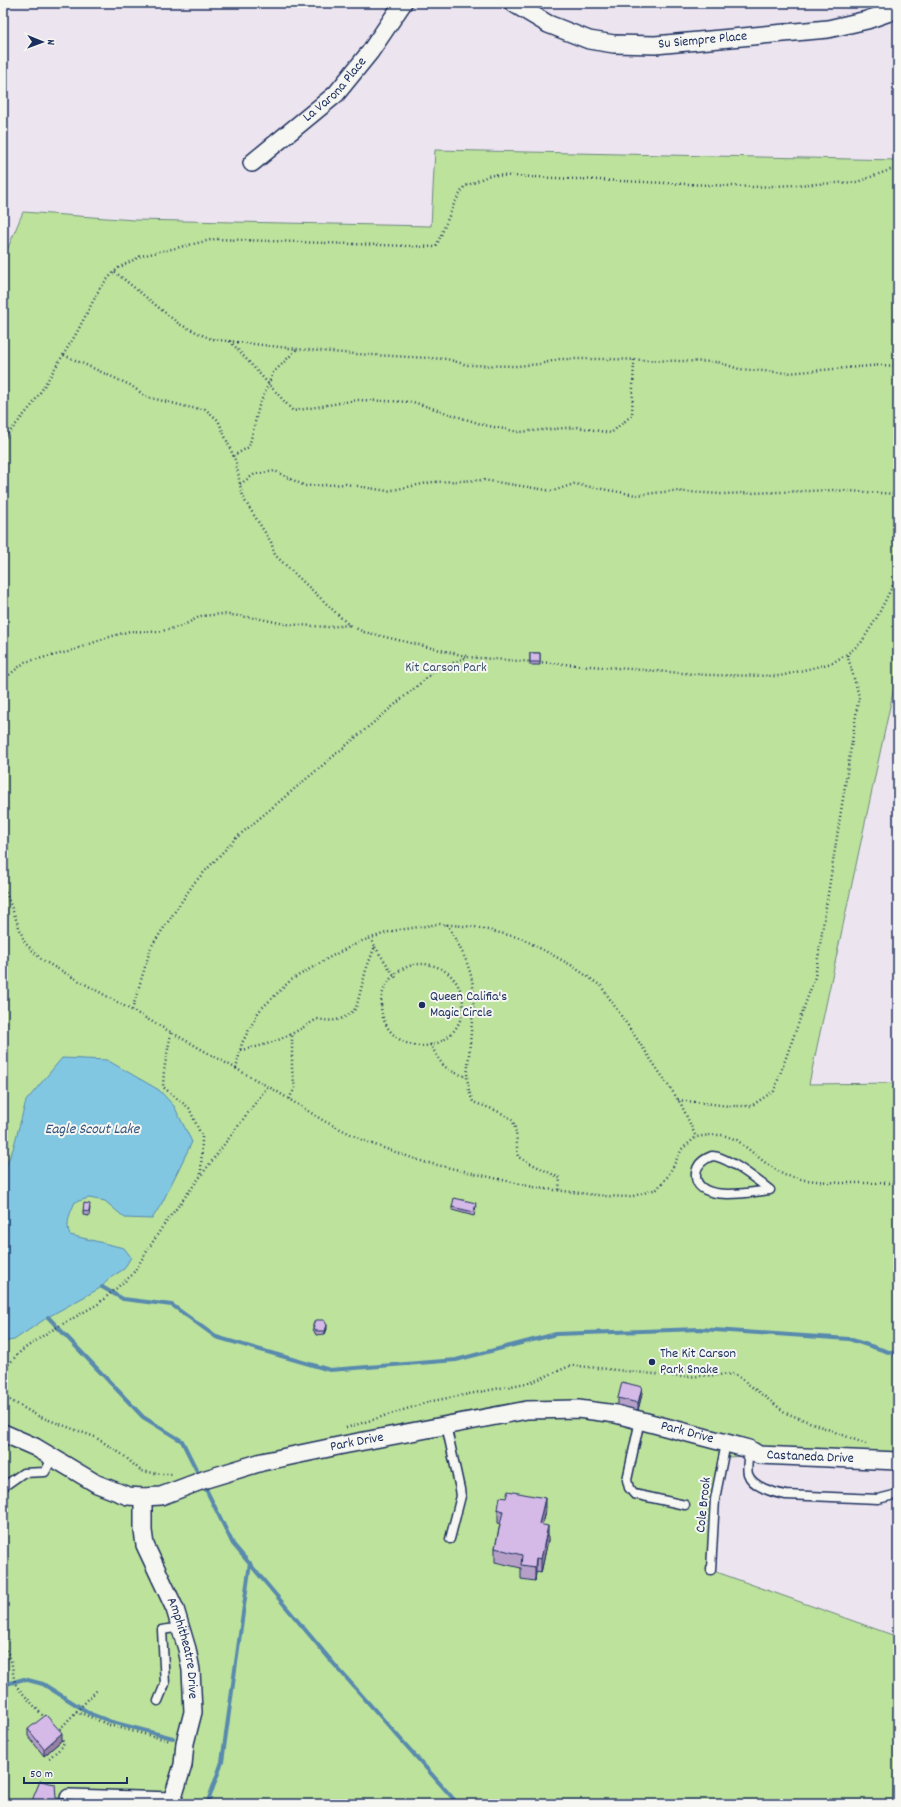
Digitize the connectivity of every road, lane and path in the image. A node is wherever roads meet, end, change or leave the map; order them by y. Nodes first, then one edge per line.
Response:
1 (403, 3) edge
2 (514, 3) edge
3 (898, 9) edge
4 (252, 163) dead end
5 (898, 168) edge
6 (114, 272) junction
7 (230, 341) junction
8 (297, 349) junction
9 (64, 355) junction
10 (634, 360) junction
11 (898, 366) edge
12 (269, 384) junction
13 (3, 440) edge
14 (233, 456) junction
15 (240, 484) junction
16 (898, 494) edge
17 (898, 575) edge
18 (349, 625) junction
19 (848, 654) junction
20 (467, 657) junction
21 (3, 680) edge
22 (3, 885) edge
23 (447, 924) junction
24 (370, 938) junction
25 (375, 946) junction
26 (393, 975) junction
27 (396, 978) dead end
28 (132, 1010) junction
29 (172, 1033) junction
30 (292, 1035) junction
31 (430, 1044) junction
32 (240, 1050) junction
33 (236, 1069) junction
34 (467, 1077) junction
35 (268, 1086) junction
36 (289, 1099) junction
37 (678, 1100) junction
38 (696, 1137) junction
39 (718, 1156) joint
40 (201, 1175) junction
41 (898, 1182) edge
42 (559, 1190) junction
43 (3, 1370) edge
44 (3, 1396) edge
45 (640, 1420) junction
46 (446, 1425) junction
47 (3, 1433) edge
48 (726, 1443) junction
49 (749, 1449) junction
50 (53, 1458) junction
51 (898, 1461) edge
52 (181, 1474) dead end
53 (3, 1487) edge
54 (898, 1494) edge
55 (143, 1497) junction
56 (685, 1505) dead end
57 (450, 1539) dead end
58 (711, 1570) dead end
59 (181, 1628) junction
60 (3, 1647) edge
61 (98, 1689) dead end
62 (158, 1701) dead end
63 (76, 1712) junction
64 (47, 1721) edge
65 (52, 1726) edge
66 (57, 1732) junction
67 (185, 1743) junction
68 (49, 1758) dead end
69 (69, 1798) edge
70 (172, 1803) edge

1 - 4 street, La Varona Place
2 - 3 street, Su Siempre Place
5 - 6 path
6 - 7 path
6 - 9 path
7 - 8 path
7 - 12 path
8 - 10 path
8 - 12 path
9 - 13 path
9 - 14 path
10 - 11 path
10 - 12 path
12 - 14 path
14 - 15 path
15 - 16 path
15 - 18 path
17 - 19 path
18 - 20 path
18 - 21 path
19 - 20 path
19 - 37 path
20 - 28 path
22 - 28 path
23 - 24 path
23 - 34 path
23 - 37 path
24 - 25 path
24 - 32 path
25 - 26 path
25 - 30 path
26 - 27 path
26 - 31 path
26 - 31 path
28 - 29 path
29 - 33 path
29 - 40 path
30 - 32 path
30 - 36 path
31 - 34 path
32 - 33 path
33 - 35 path
34 - 42 path
35 - 36 path
35 - 40 path
36 - 42 path
37 - 38 path
38 - 41 path
38 - 42 path
39 - 39 lane
40 - 43 path
44 - 52 path
45 - 46 street, Park Drive
45 - 48 street, Park Drive
45 - 56 lane
46 - 55 street, Park Drive
46 - 57 lane
47 - 50 street, Park Drive
48 - 49 street, Castaneda Drive
48 - 58 lane, Cole Brook
49 - 51 street, Castaneda Drive
49 - 54 lane
50 - 53 lane
50 - 55 street, Park Drive
55 - 59 street, Amphitheatre Drive
59 - 62 lane
59 - 67 street, Amphitheatre Drive
60 - 64 path
61 - 63 path
63 - 66 path
63 - 67 path
65 - 66 path
66 - 68 path
67 - 70 street, Amphitheatre Drive
69 - 70 street

